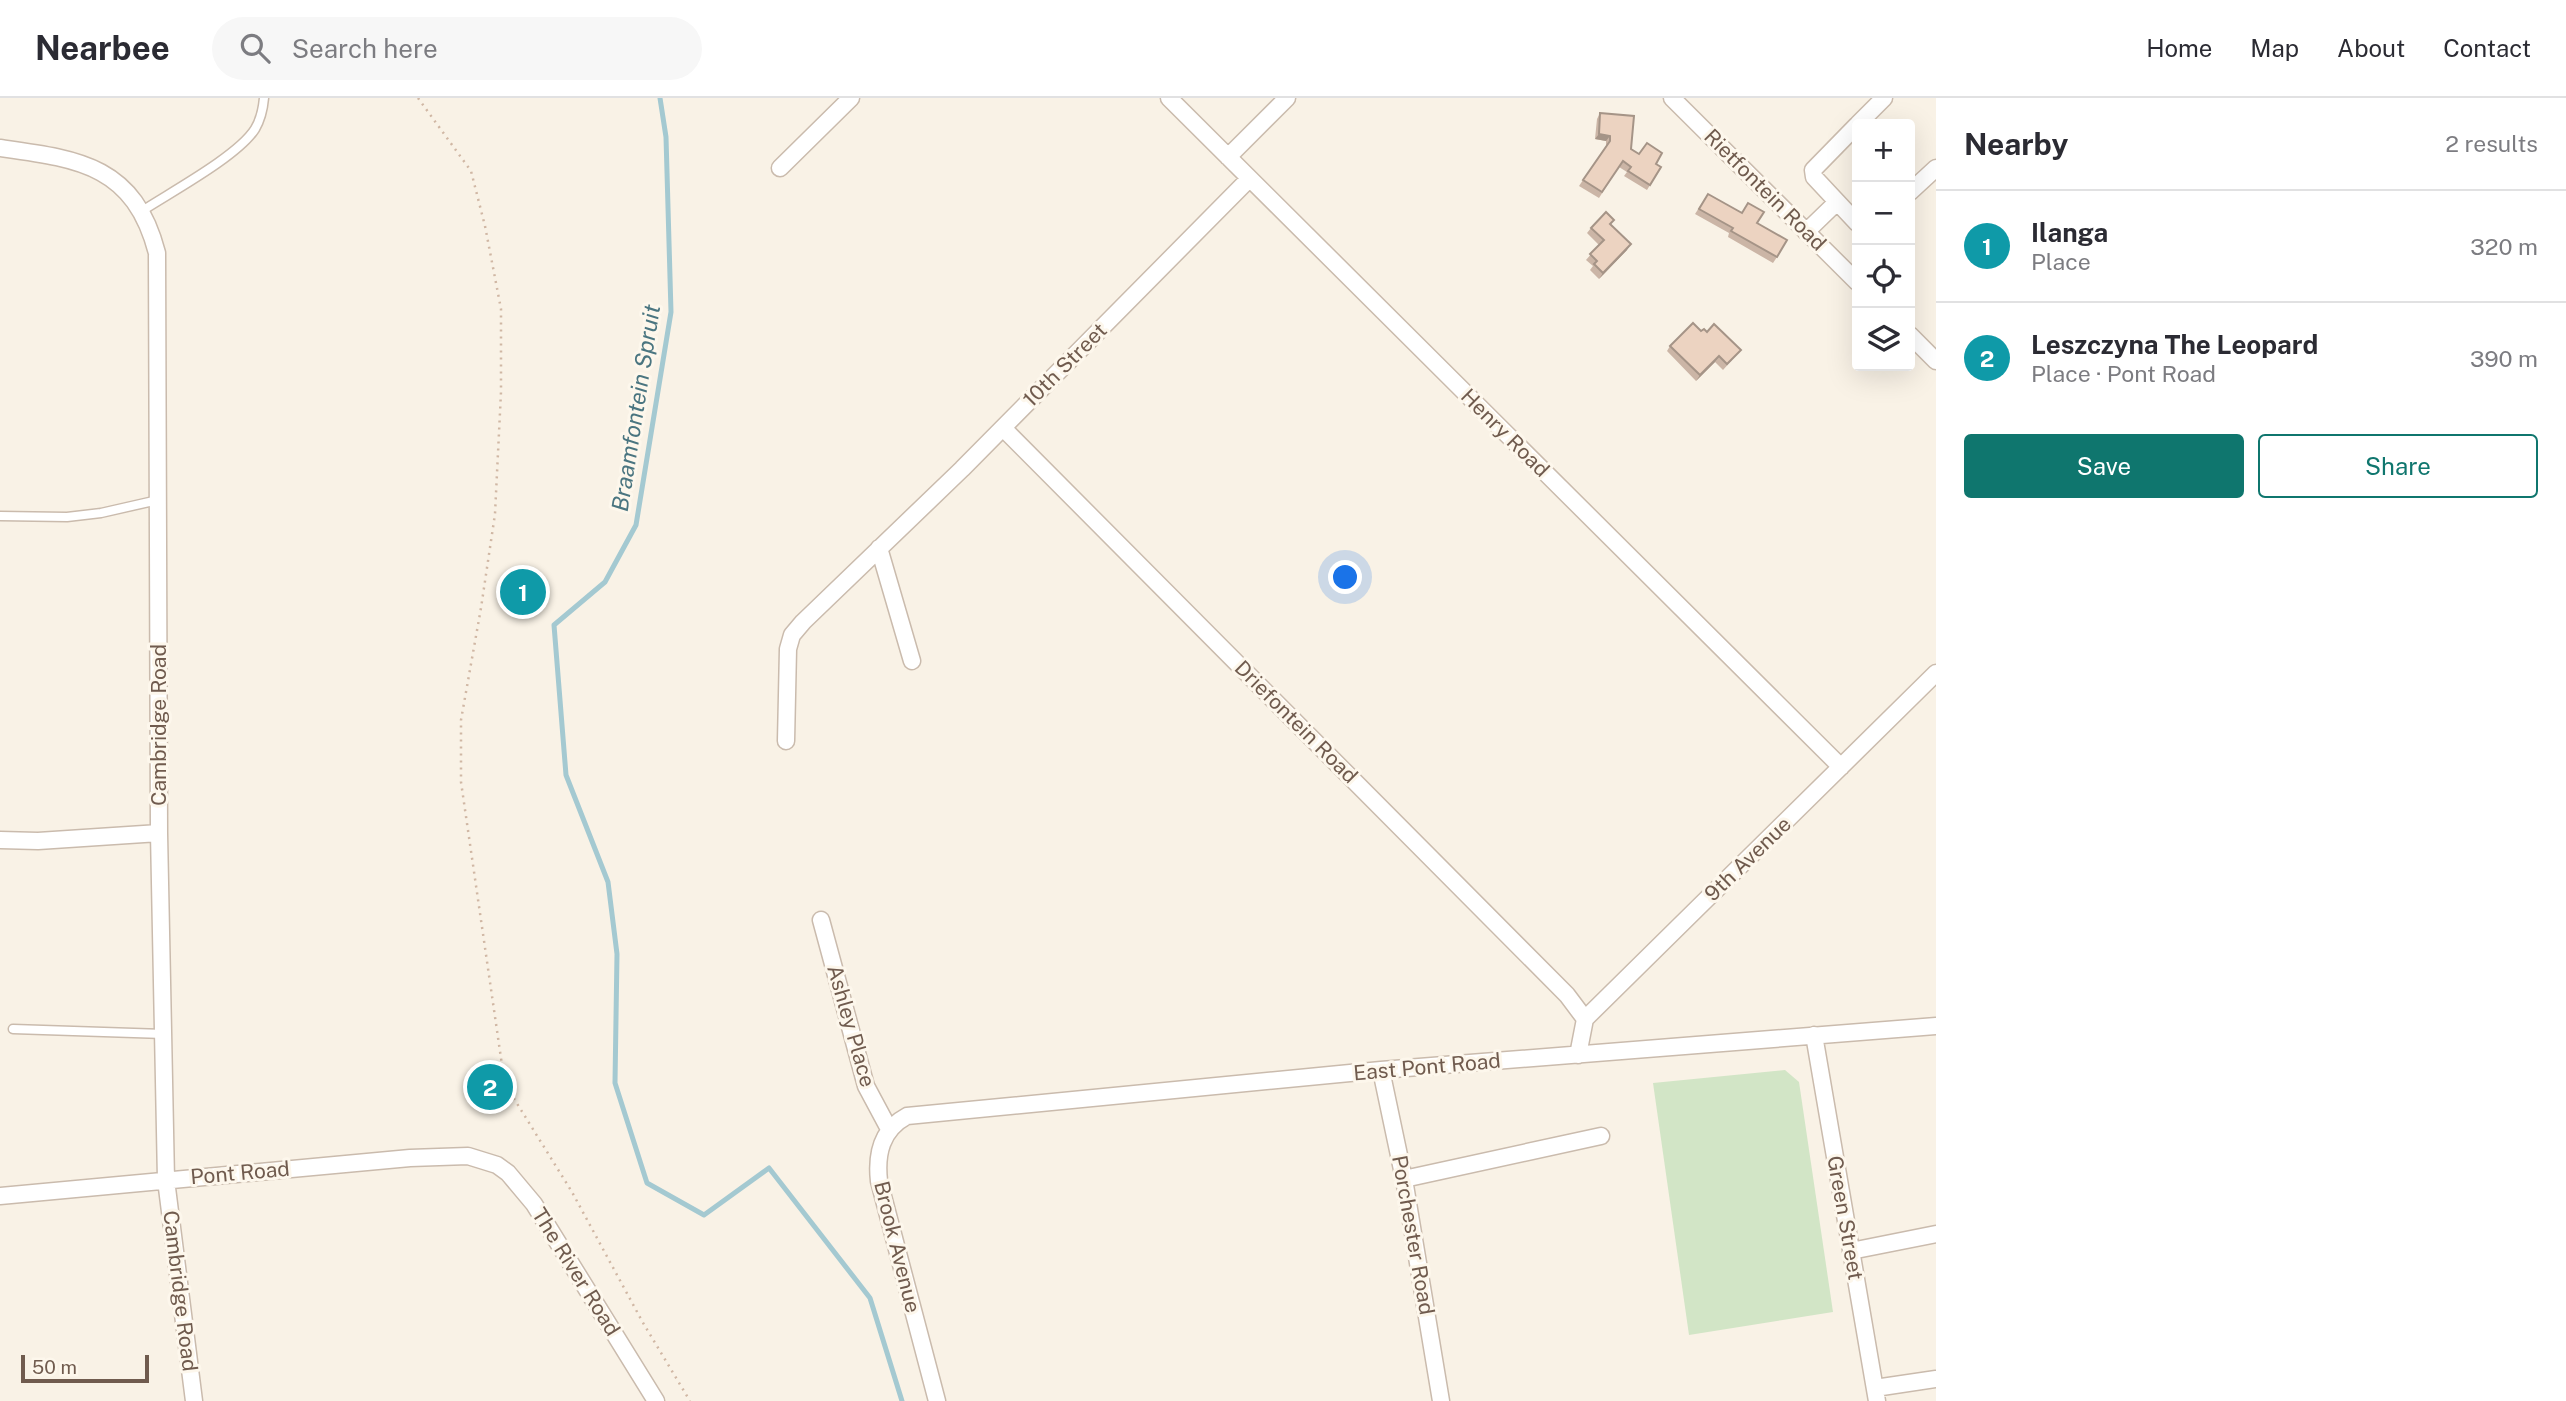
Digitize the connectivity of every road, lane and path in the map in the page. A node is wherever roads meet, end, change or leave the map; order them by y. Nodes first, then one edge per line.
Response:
1 (264, 98) edge
2 (418, 98) edge
3 (851, 98) edge
4 (1169, 98) edge
5 (1287, 98) edge
6 (1672, 98) edge
7 (1884, 98) edge
8 (1862, 119) edge
9 (1852, 129) edge
10 (0, 148) edge
11 (1228, 157) junction
12 (780, 168) dead end
13 (1936, 168) edge
14 (1249, 179) junction
15 (1915, 187) edge
16 (1837, 202) junction
17 (142, 211) junction
18 (1852, 218) edge
19 (1806, 232) junction
20 (1852, 277) edge
21 (1915, 340) edge
22 (1936, 361) edge
23 (1003, 428) junction
24 (158, 500) junction
25 (0, 516) edge
26 (879, 548) junction
27 (912, 661) dead end
28 (1936, 673) edge
29 (786, 741) dead end
30 (1841, 767) junction
31 (159, 833) junction
32 (0, 840) edge
33 (821, 920) dead end
34 (1585, 1019) junction
35 (1936, 1026) edge
36 (13, 1029) dead end
37 (164, 1034) junction
38 (1814, 1035) junction
39 (1578, 1055) junction
40 (1381, 1070) junction
41 (889, 1129) junction
42 (1601, 1136) dead end
43 (480, 1158) joint
44 (1404, 1179) junction
45 (166, 1180) junction
46 (0, 1196) edge
47 (1936, 1234) edge
48 (1851, 1251) junction
49 (1936, 1379) edge
50 (1876, 1394) edge
51 (194, 1401) edge
52 (656, 1401) edge
53 (690, 1401) edge
54 (937, 1401) edge
55 (1441, 1401) edge

1 - 17 lane
2 - 53 path
3 - 12 street
4 - 11 street, Henry Road
5 - 11 street
6 - 19 street, Rietfontein Road
7 - 8 street
9 - 16 street
10 - 17 street, Cambridge Road
11 - 14 street, Henry Road
13 - 15 street
14 - 23 street, 10th Street
14 - 30 street, Henry Road
16 - 18 street
16 - 19 street
17 - 24 street, Cambridge Road
19 - 20 street, Rietfontein Road
21 - 22 street
23 - 26 street, 10th Street
23 - 34 street, Driefontein Road
24 - 25 lane
24 - 31 street, Cambridge Road
26 - 27 street
26 - 29 street, 10th Street
28 - 30 street, 9th Avenue
30 - 34 street, 9th Avenue
31 - 32 street
31 - 37 street, Cambridge Road
33 - 41 street, Ashley Place
34 - 39 street
35 - 38 street, East Pont Road
36 - 37 lane
37 - 45 street, Cambridge Road
38 - 39 street, East Pont Road
38 - 48 street, Green Street
39 - 40 street, East Pont Road
40 - 41 street, East Pont Road
40 - 44 street, Porchester Road
41 - 54 street, Brook Avenue
42 - 44 street
43 - 45 street, Pont Road
43 - 52 street, The River Road
44 - 55 street, Porchester Road
45 - 46 street, Pont Road
45 - 51 street, Cambridge Road
47 - 48 street
48 - 50 street, Green Street
49 - 50 street

